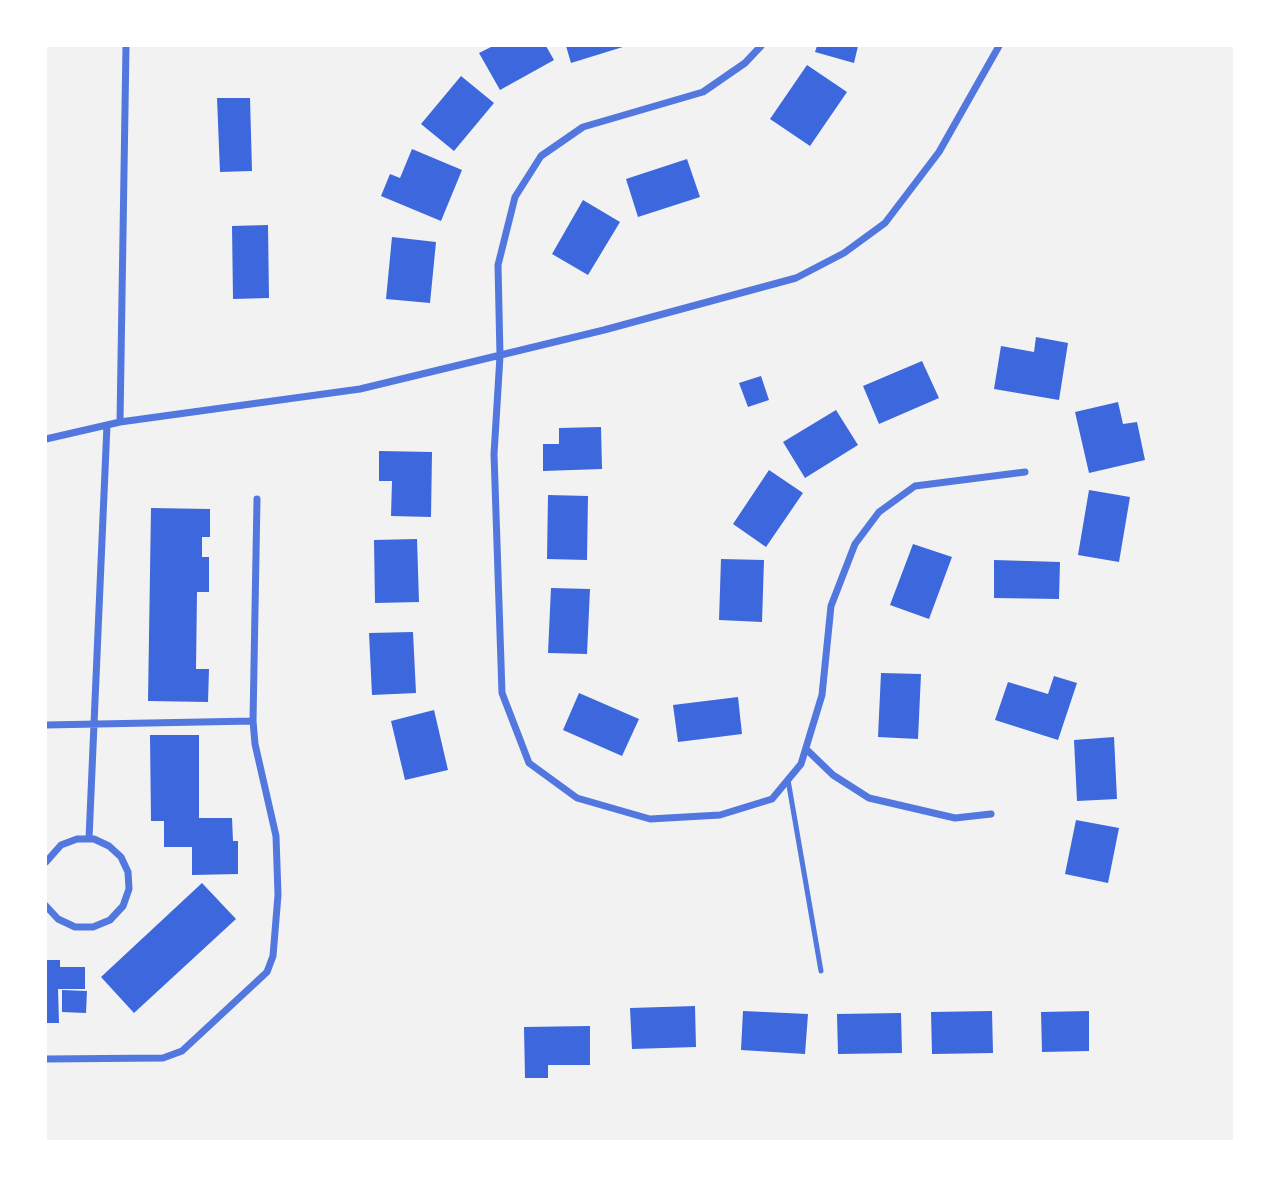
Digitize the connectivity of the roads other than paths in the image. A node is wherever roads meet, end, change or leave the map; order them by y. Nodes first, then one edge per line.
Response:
1 (126, 46) edge
2 (761, 46) edge
3 (999, 46) edge
4 (500, 356) junction
5 (120, 422) junction
6 (107, 425) junction
7 (46, 439) edge
8 (1025, 472) dead end
9 (257, 499) dead end
10 (253, 721) junction
11 (94, 724) junction
12 (46, 725) edge
13 (806, 748) junction
14 (788, 780) junction
15 (990, 814) dead end
16 (89, 839) junction
17 (46, 862) edge
18 (46, 905) edge
19 (821, 971) dead end
20 (46, 1059) edge

1 - 5 street
2 - 4 street
3 - 4 street
4 - 5 street
4 - 14 street
5 - 6 street
6 - 7 street
6 - 11 street
8 - 13 street
9 - 10 street
10 - 11 street
10 - 20 street
11 - 12 street
11 - 16 street
13 - 14 street
13 - 15 street
14 - 19 lane
16 - 17 street
16 - 18 street

